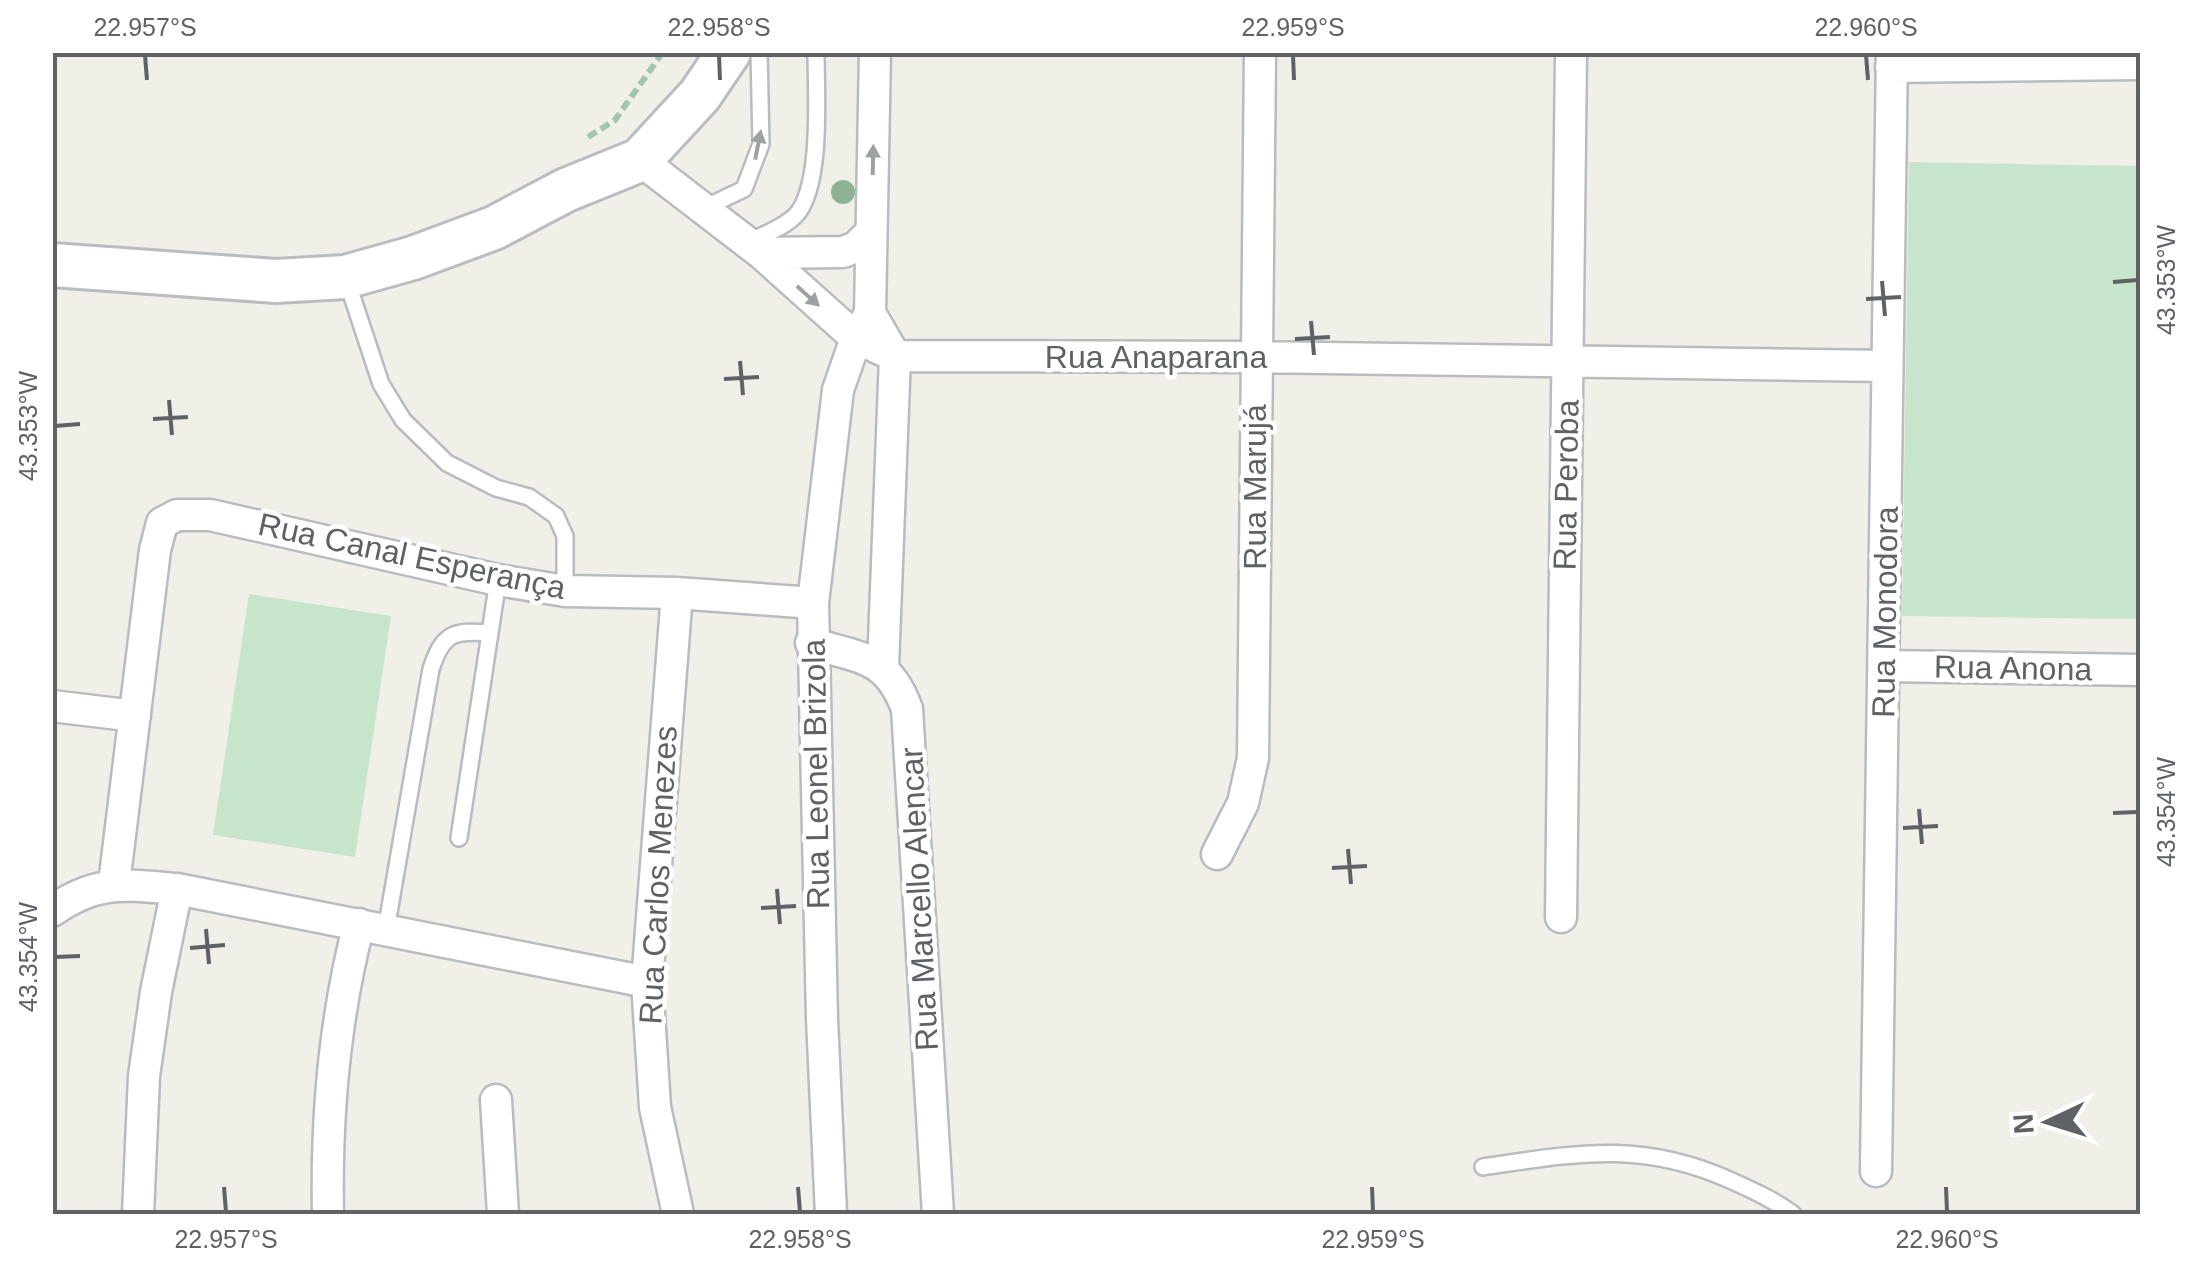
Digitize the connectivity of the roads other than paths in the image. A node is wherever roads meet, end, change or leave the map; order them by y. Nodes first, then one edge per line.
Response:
1 (729, 52) edge
2 (759, 52) edge
3 (816, 52) edge
4 (875, 52) edge
5 (1260, 52) edge
6 (1571, 52) edge
7 (1891, 60) edge
8 (2140, 64) edge
9 (640, 160) junction
10 (702, 208) junction
11 (871, 232) junction
12 (754, 248) junction
13 (52, 266) edge
14 (345, 276) junction
15 (863, 325) junction
16 (895, 356) junction
17 (1256, 357) junction
18 (1567, 362) junction
19 (1887, 366) junction
20 (498, 580) junction
21 (565, 591) junction
22 (677, 594) junction
23 (813, 602) junction
24 (490, 633) junction
25 (812, 643) junction
26 (1885, 666) junction
27 (883, 667) junction
28 (2140, 670) edge
29 (52, 706) edge
30 (136, 716) junction
31 (459, 838) dead end
32 (1217, 854) dead end
33 (114, 884) junction
34 (178, 889) junction
35 (52, 910) edge
36 (1560, 918) dead end
37 (372, 927) junction
38 (647, 982) junction
39 (496, 1100) dead end
40 (1483, 1167) dead end
41 (1876, 1171) dead end
42 (138, 1214) edge
43 (328, 1214) edge
44 (503, 1214) edge
45 (678, 1214) edge
46 (832, 1214) edge
47 (938, 1214) edge
48 (1793, 1214) edge

1 - 9 main road
10 -> 2 lane
3 - 12 lane
11 -> 4 street
5 - 17 street, Rua Marujá
6 - 18 street, Rua Peroba
7 - 8 street
7 - 19 street, Rua Monodora
9 - 10 street
9 - 14 main road
10 - 12 street
11 - 12 street
11 - 15 street
12 -> 15 street
13 - 14 main road
14 - 21 lane
15 - 16 street
15 - 23 street, Rua Leonel Brizola
16 - 17 street, Rua Anaparana
16 - 27 street
17 - 18 street, Rua Anaparana
17 - 32 street, Rua Marujá
18 - 19 street, Rua Anaparana
18 - 36 street, Rua Peroba
19 - 26 street, Rua Monodora
20 - 21 street, Rua Canal Esperança
20 - 24 lane
20 - 30 street, Rua Canal Esperança
21 - 22 street, Rua Canal Esperança
22 - 23 street, Rua Canal Esperança
22 - 38 street, Rua Carlos Menezes
23 - 25 street, Rua Leonel Brizola
24 - 31 lane
24 - 37 lane
25 - 27 street
25 - 46 street, Rua Leonel Brizola
26 - 28 street, Rua Anona
26 - 41 street, Rua Monodora
27 - 47 street, Rua Marcello Alencar
29 - 30 street
30 - 33 street
33 - 34 street
33 - 35 street
34 - 37 street
34 - 42 street
37 - 38 street
37 - 43 street
38 - 45 street, Rua Carlos Menezes
39 - 44 street
40 - 48 lane

